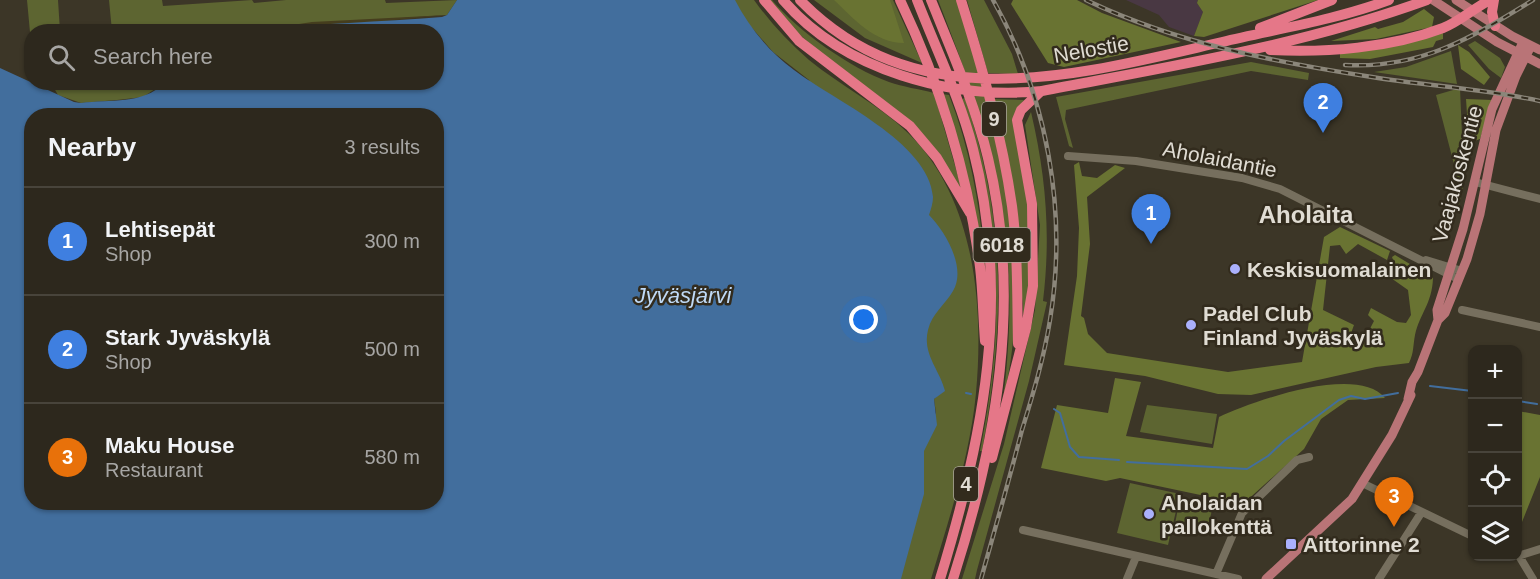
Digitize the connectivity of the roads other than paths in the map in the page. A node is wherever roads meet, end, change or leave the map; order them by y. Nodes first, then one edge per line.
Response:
1 (764, 0) edge
2 (783, 0) edge
3 (900, 0) edge
4 (917, 0) edge
5 (931, 0) edge
6 (961, 0) edge
7 (1332, 0) edge
8 (1389, 0) edge
9 (1427, 0) edge
10 (1433, 0) edge
11 (1456, 0) edge
12 (804, 3) edge
13 (1490, 3) edge
14 (1471, 10) junction
15 (1458, 18) junction
16 (1495, 26) junction
17 (1250, 35) junction
18 (1531, 46) edge
19 (1258, 49) junction
20 (1521, 55) junction
21 (1540, 64) edge
22 (1042, 91) junction
23 (1068, 156) dead end
24 (1479, 183) junction
25 (1540, 199) edge
26 (970, 214) junction
27 (1449, 270) junction
28 (1461, 275) junction
29 (1462, 310) dead end
30 (1438, 320) junction
31 (1540, 327) edge
32 (1018, 353) junction
33 (988, 368) junction
34 (1309, 457) dead end
35 (1362, 483) junction
36 (978, 498) junction
37 (1421, 513) junction
38 (1023, 530) dead end
39 (1468, 534) edge
40 (1540, 549) edge
41 (1522, 555) edge
42 (1136, 557) junction
43 (1521, 561) edge
44 (1280, 567) junction
45 (1216, 574) junction
46 (1531, 578) edge
47 (939, 579) edge
48 (953, 579) edge
49 (1127, 579) edge
50 (1238, 579) edge
51 (1266, 579) edge
52 (1273, 579) edge
53 (1379, 579) edge

1 - 26 highway
2 - 22 highway, Nelostie
3 - 26 highway, 4
4 - 33 highway, 6018
5 - 36 highway, 6018
6 - 32 highway, 9
7 - 17 highway
8 - 17 highway, Nelostie
9 - 19 highway, Nelostie
10 - 15 main road
11 - 14 main road
12 - 17 highway, Nelostie
13 - 14 highway
13 - 16 highway
14 - 15 highway
14 - 16 main road
15 - 19 highway
15 - 20 main road
16 - 18 main road
18 - 20 main road, Vaajakoskentie
19 - 22 highway, Nelostie
20 - 21 main road
20 - 24 main road, Vaajakoskentie
22 - 32 highway, 4
23 - 27 street, Aholaidantie
24 - 25 street
24 - 27 main road, Vaajakoskentie
24 - 28 main road, Vaajakoskentie
26 - 33 highway, 4
27 - 28 street, Aholaidantie
27 - 30 main road, Vaajakoskentie
28 - 30 main road, Vaajakoskentie
29 - 31 street
30 - 35 main road, Vaajakoskentie
32 - 36 highway, 4
33 - 47 highway, 4
34 - 45 street
35 - 37 street
35 - 44 main road, Vaajakoskentie
36 - 48 highway, 4
37 - 39 street
37 - 53 street
38 - 42 street
40 - 41 street
42 - 45 street
42 - 49 street
43 - 46 street
44 - 51 main road, Vaajakoskentie
44 - 52 main road, Vaajakoskentie
45 - 50 street

